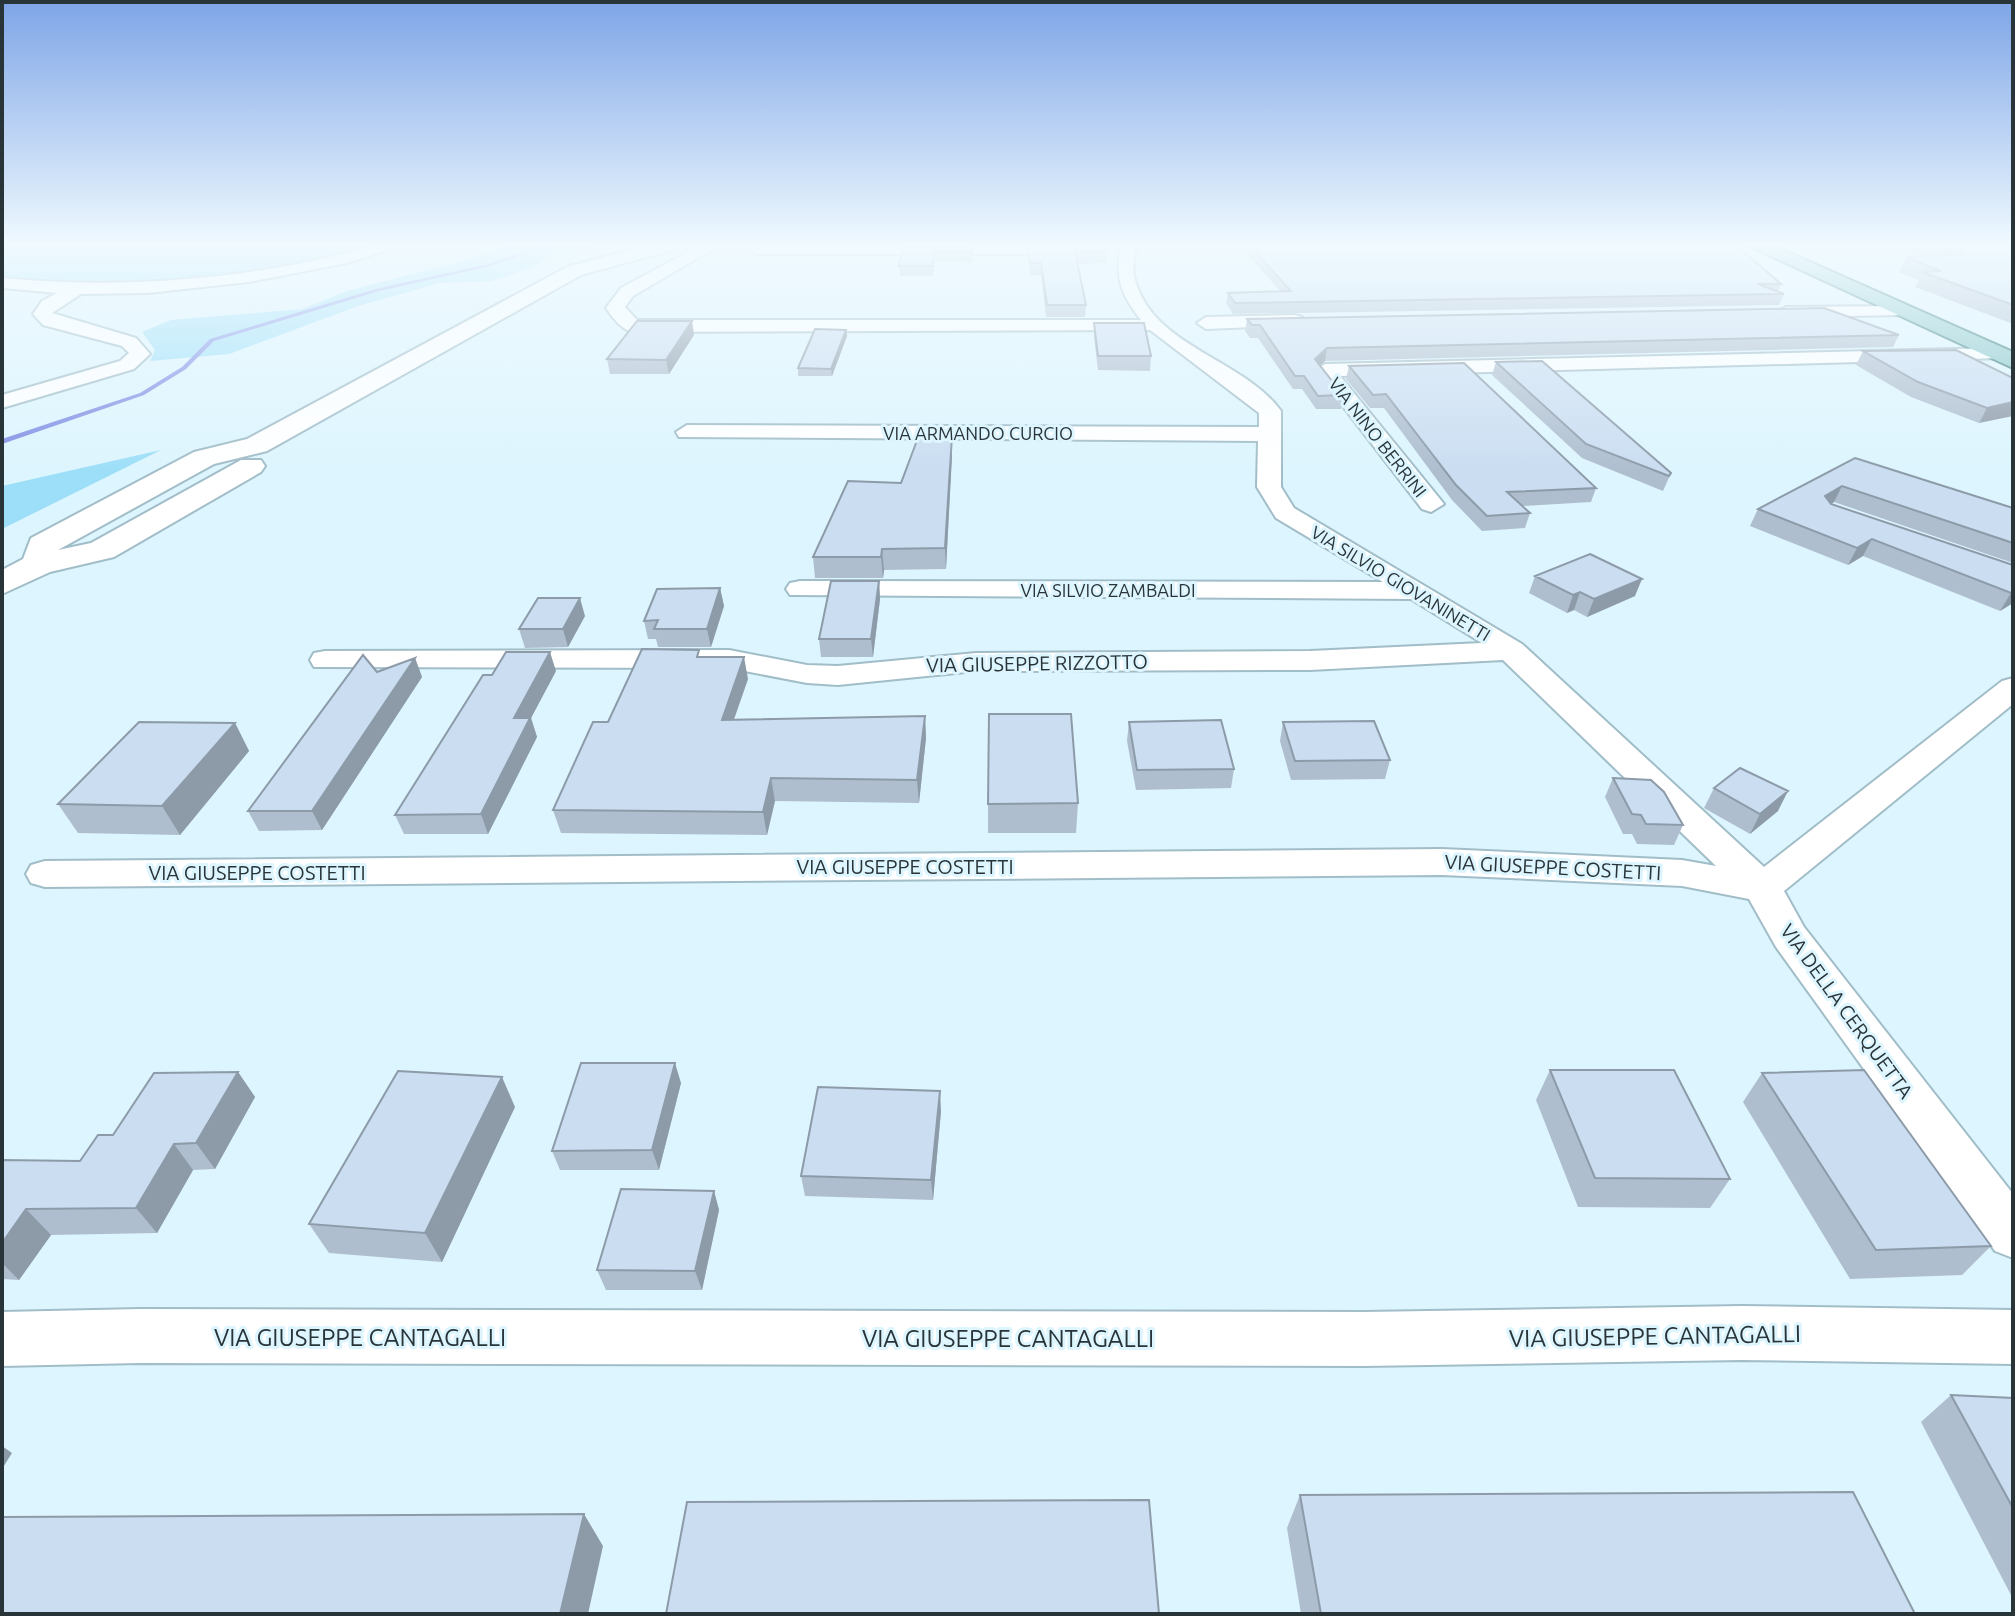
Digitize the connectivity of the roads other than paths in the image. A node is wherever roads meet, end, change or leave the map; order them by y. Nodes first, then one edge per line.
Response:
1 (52, 321) edge
2 (490, 321) edge
3 (628, 321) edge
4 (1153, 321) edge
5 (1293, 321) edge
6 (1924, 321) edge
7 (1206, 323) dead end
8 (1157, 326) junction
9 (2005, 357) edge
10 (1468, 367) junction
11 (71, 383) junction
12 (1491, 389) edge
13 (2, 402) edge
14 (2, 412) edge
15 (687, 432) dead end
16 (1270, 434) junction
17 (254, 456) junction
18 (1431, 504) dead end
19 (47, 551) junction
20 (2, 584) edge
21 (800, 589) dead end
22 (1416, 591) junction
23 (1511, 650) junction
24 (325, 660) dead end
25 (2013, 688) edge
26 (45, 874) dead end
27 (1763, 888) junction
28 (2013, 1234) edge
29 (2013, 1337) edge
30 (2, 1339) edge

1 - 11 street
2 - 17 street
3 - 8 street
4 - 8 street, VIA SILVIO GIOVANINETTI
5 - 7 street
6 - 9 main road
8 - 16 street, VIA SILVIO GIOVANINETTI
9 - 10 street, VIA NINO BERRINI
10 - 12 street
10 - 18 street, VIA NINO BERRINI
11 - 13 street
11 - 14 street
15 - 16 street, VIA ARMANDO CURCIO
16 - 22 street, VIA SILVIO GIOVANINETTI
17 - 19 street
17 - 19 street
19 - 20 street
21 - 22 street, VIA SILVIO ZAMBALDI
22 - 23 street, VIA SILVIO GIOVANINETTI
23 - 24 street, VIA GIUSEPPE RIZZOTTO
23 - 27 street, VIA SILVIO GIOVANINETTI
25 - 27 street
26 - 27 street, VIA GIUSEPPE COSTETTI
27 - 28 street, VIA DELLA CERQUETTA
29 - 30 street, VIA GIUSEPPE CANTAGALLI

